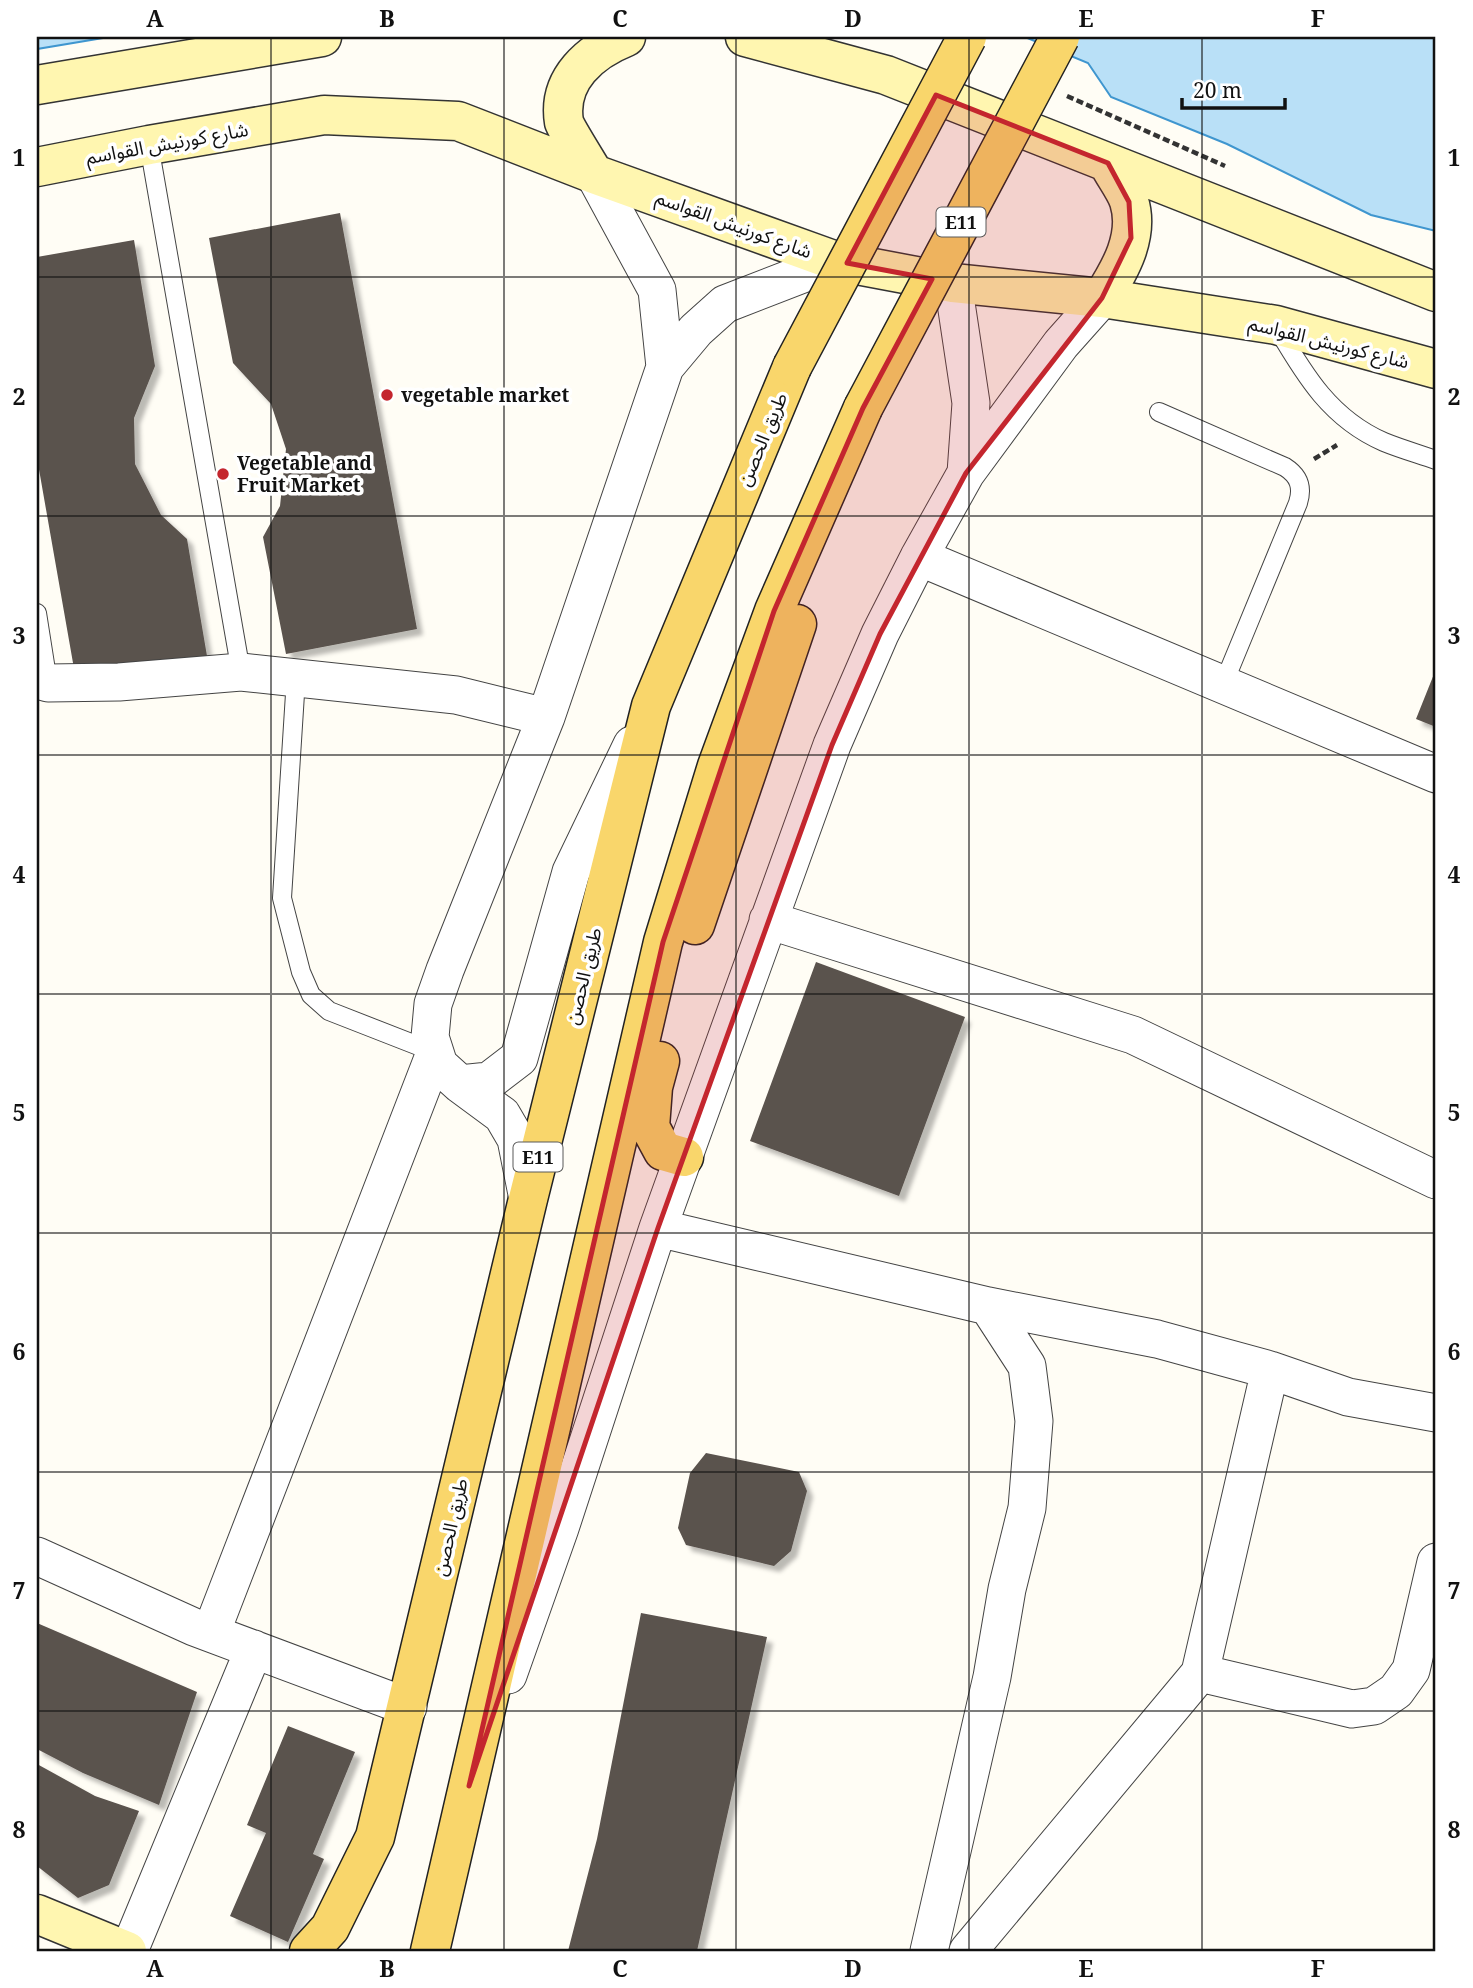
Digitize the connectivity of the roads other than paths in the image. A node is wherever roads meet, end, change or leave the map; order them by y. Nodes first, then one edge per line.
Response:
1 (321, 37) edge
2 (626, 37) edge
3 (745, 37) edge
4 (967, 37) edge
5 (1060, 37) edge
6 (37, 85) edge
7 (149, 145) junction
8 (1108, 163) junction
9 (37, 167) edge
10 (594, 174) junction
11 (836, 261) junction
12 (953, 283) junction
13 (1436, 292) edge
14 (1102, 298) junction
15 (1276, 325) junction
16 (665, 367) junction
17 (1436, 369) edge
18 (863, 408) junction
19 (1159, 412) dead end
20 (1436, 460) edge
21 (966, 473) junction
22 (919, 557) junction
23 (37, 614) edge
24 (241, 672) junction
25 (296, 678) junction
26 (42, 682) edge
27 (1223, 685) junction
28 (651, 706) junction
29 (546, 717) junction
30 (1436, 774) edge
31 (768, 920) junction
32 (435, 1053) junction
33 (460, 1084) junction
34 (684, 1157) junction
35 (1436, 1180) edge
36 (528, 1199) junction
37 (657, 1228) junction
38 (988, 1306) junction
39 (1270, 1370) junction
40 (1436, 1413) edge
41 (37, 1557) edge
42 (1436, 1562) edge
43 (211, 1633) junction
44 (254, 1649) junction
45 (1200, 1673) junction
46 (408, 1707) junction
47 (469, 1786) junction
48 (37, 1914) edge
49 (128, 1951) edge
50 (309, 1951) edge
51 (430, 1951) edge
52 (929, 1951) edge
53 (968, 1951) edge

1 - 6 main road
2 - 10 main road
3 - 8 main road
4 - 28 main road, طريق الحصن / E11, bridge
5 - 18 main road, E11, bridge
7 - 9 main road, شارع كورنيش القواسم
7 - 10 main road, شارع كورنيش القواسم
7 - 24 lane
8 - 13 main road
8 - 14 main road
10 - 11 main road, شارع كورنيش القواسم
10 - 16 street
11 - 12 main road, شارع كورنيش القواسم
11 - 16 street
12 - 14 main road, شارع كورنيش القواسم
12 - 21 street
14 - 15 main road, شارع كورنيش القواسم
14 - 21 street
15 - 17 main road, شارع كورنيش القواسم
15 - 20 lane
16 - 29 street
18 - 34 main road
18 - 47 main road, E11
19 - 27 lane
21 - 22 street
22 - 27 street
22 - 31 street
23 - 26 lane
24 - 25 street
24 - 26 street
25 - 29 street
25 - 32 lane
27 - 30 street
28 - 33 street
28 - 36 main road, طريق الحصن / E11
29 - 32 street
31 - 34 street
31 - 35 street
32 - 33 street
32 - 43 street
33 - 36 street
34 - 37 street
36 - 46 main road, طريق الحصن / E11
37 - 38 street
37 - 47 street
38 - 39 street
38 - 52 street
39 - 40 street
39 - 45 street
41 - 43 street
42 - 45 street
43 - 44 street
44 - 46 street
44 - 49 street
45 - 53 street
46 - 50 main road, طريق الحصن / E11
47 - 51 main road, E11
48 - 49 main road

